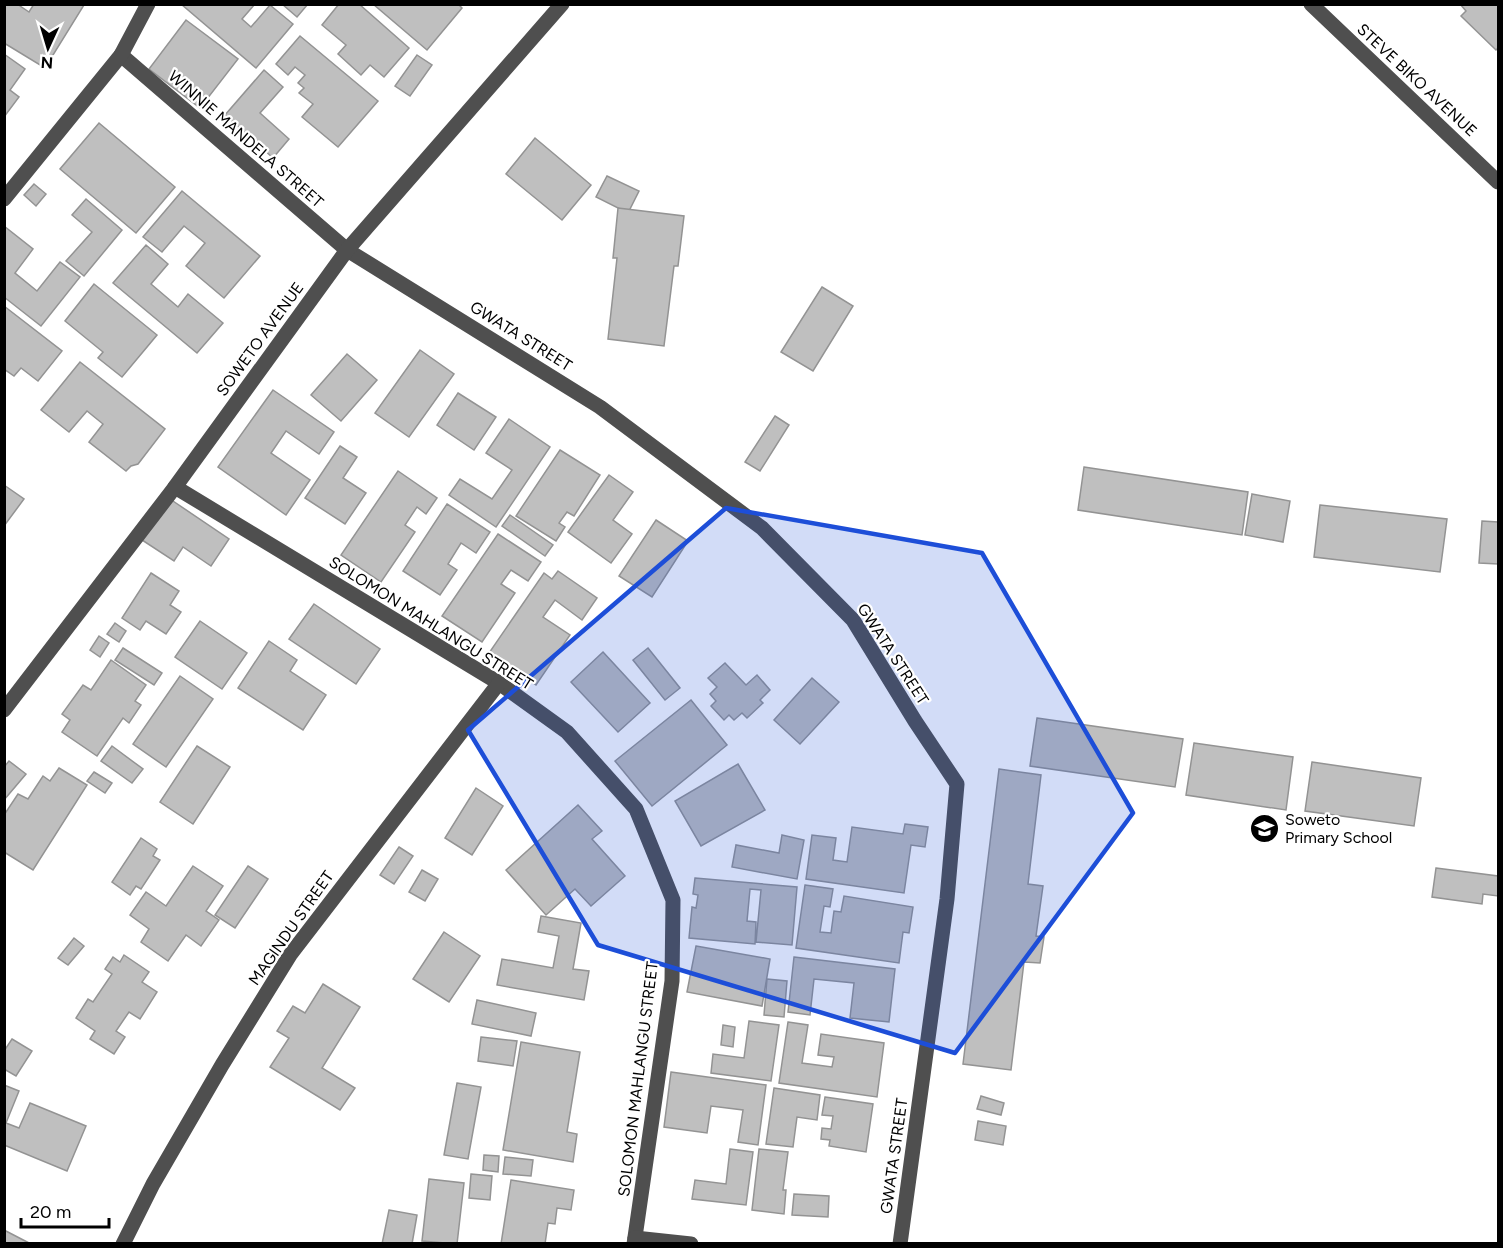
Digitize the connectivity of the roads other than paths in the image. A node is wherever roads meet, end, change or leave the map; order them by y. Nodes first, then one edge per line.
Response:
1 (147, 4) edge
2 (562, 4) edge
3 (1311, 4) edge
4 (121, 55) junction
5 (1498, 182) edge
6 (4, 199) edge
7 (347, 250) junction
8 (175, 487) junction
9 (499, 683) junction
10 (4, 710) edge
11 (635, 1241) edge
12 (123, 1244) edge
13 (691, 1244) edge
14 (900, 1244) edge

1 - 4 street
2 - 7 street, SOWETO AVENUE
3 - 5 street, STEVE BIKO AVENUE
4 - 6 street
4 - 7 street, WINNIE MANDELA STREET
7 - 8 street, SOWETO AVENUE
7 - 14 street, GWATA STREET
8 - 9 street, SOLOMON MAHLANGU STREET
8 - 10 street, SOWETO AVENUE
9 - 11 street, SOLOMON MAHLANGU STREET
9 - 12 street, MAGINDU STREET
11 - 13 street

